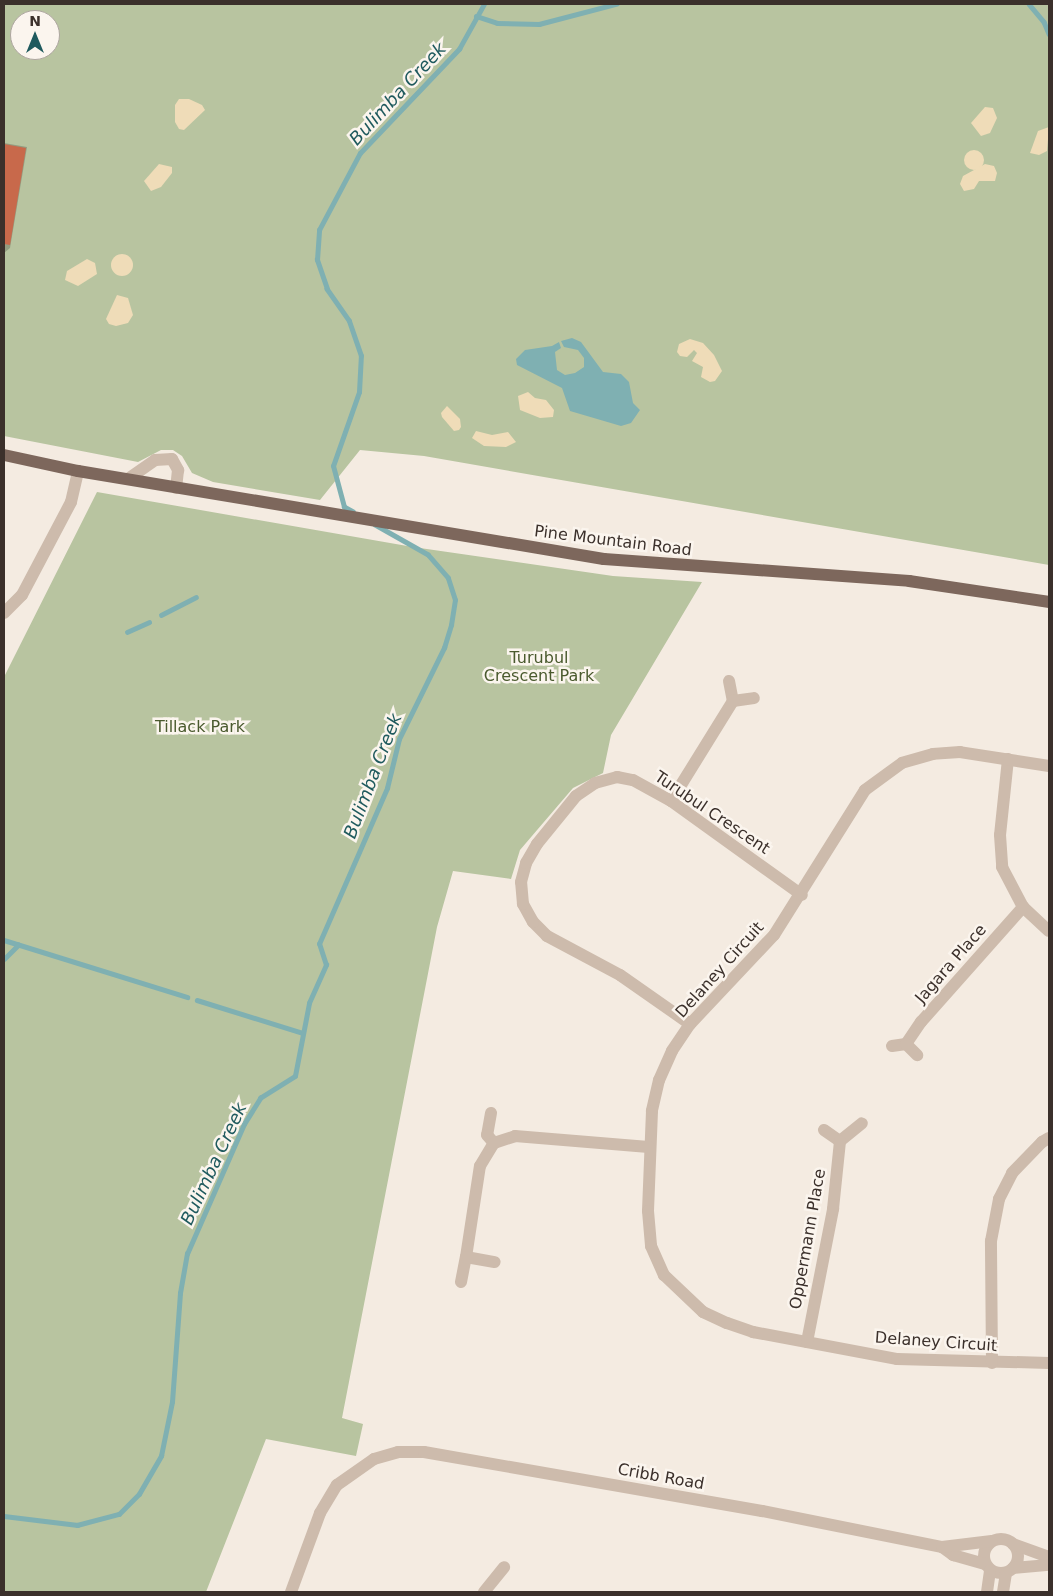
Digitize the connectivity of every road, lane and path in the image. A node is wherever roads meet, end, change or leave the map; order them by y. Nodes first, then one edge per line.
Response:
1 (4, 455) edge
2 (78, 471) junction
3 (128, 479) junction
4 (176, 488) junction
5 (1049, 602) edge
6 (5, 609) edge
7 (729, 681) dead end
8 (754, 698) dead end
9 (733, 701) junction
10 (1008, 759) junction
11 (1049, 766) edge
12 (671, 801) junction
13 (802, 895) junction
14 (1023, 907) junction
15 (1049, 931) edge
16 (690, 1024) junction
17 (906, 1044) junction
18 (892, 1046) dead end
19 (917, 1055) dead end
20 (491, 1113) dead end
21 (862, 1123) dead end
22 (824, 1130) dead end
23 (1049, 1138) edge
24 (840, 1141) junction
25 (494, 1143) junction
26 (649, 1147) junction
27 (466, 1257) junction
28 (495, 1262) dead end
29 (461, 1282) dead end
30 (807, 1342) junction
31 (992, 1363) junction
32 (1049, 1363) edge
33 (992, 1541) junction
34 (1013, 1544) junction
35 (942, 1547) junction
36 (1049, 1557) edge
37 (1049, 1565) edge
38 (988, 1567) junction
39 (504, 1568) dead end
40 (1010, 1570) junction
41 (292, 1592) edge
42 (484, 1592) edge
43 (987, 1592) edge
44 (1003, 1592) edge

1 - 2 main road, Pine Mountain Road
2 - 3 main road, Pine Mountain Road
2 - 6 street
3 - 4 main road, Pine Mountain Road
3 - 4 street
4 - 5 main road, Pine Mountain Road
7 - 9 street
8 - 9 street
9 - 12 street
10 - 11 street, Delaney Circuit
10 - 13 street, Delaney Circuit
10 - 14 street
12 - 13 street, Turubul Crescent
12 - 16 street, Turubul Crescent
13 - 16 street, Delaney Circuit
14 - 15 street
14 - 17 street, Jagara Place
16 - 26 street, Delaney Circuit
17 - 18 street
17 - 19 street
20 - 25 street
21 - 24 street
22 - 24 street
23 - 31 street
24 - 30 street, Oppermann Place
25 - 26 street
25 - 27 street
26 - 30 street, Delaney Circuit
27 - 28 street
27 - 29 street
30 - 31 street, Delaney Circuit
31 - 32 street, Delaney Circuit
33 - 34 street
33 - 35 street, Cribb Road
33 - 38 street
34 - 36 street
34 - 40 street
35 - 38 street, Cribb Road
35 - 41 street, Cribb Road
37 - 40 street
38 - 40 street
38 - 43 street
39 - 42 street
40 - 44 street

